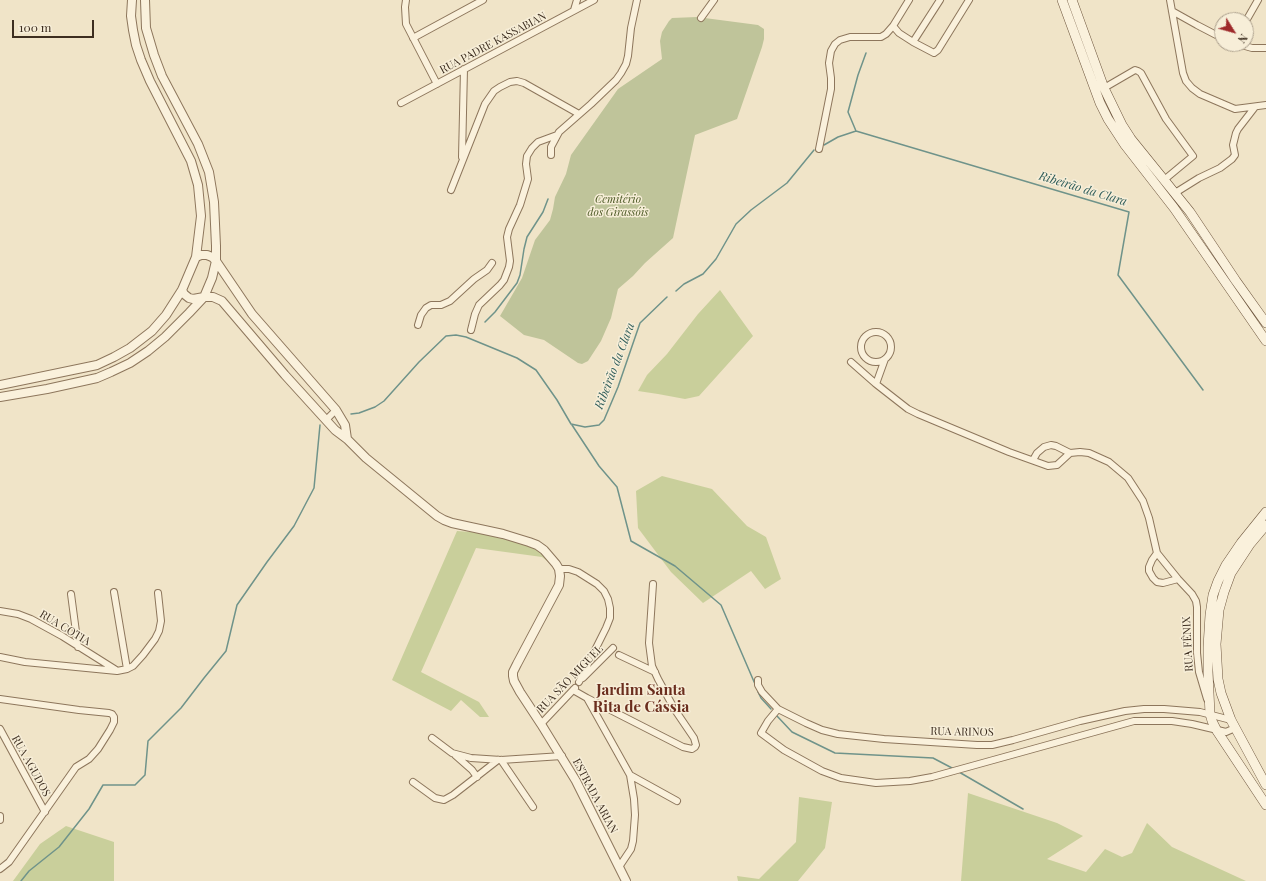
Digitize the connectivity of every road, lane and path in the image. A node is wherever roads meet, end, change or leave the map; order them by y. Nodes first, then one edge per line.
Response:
1 (132, 0) edge
2 (145, 0) edge
3 (406, 0) edge
4 (483, 0) edge
5 (577, 0) edge
6 (594, 0) edge
7 (637, 0) edge
8 (714, 0) edge
9 (908, 0) edge
10 (940, 0) edge
11 (969, 0) edge
12 (1062, 0) edge
13 (1072, 0) edge
14 (1170, 0) edge
15 (1258, 0) edge
16 (574, 10) junction
17 (1172, 11) junction
18 (1251, 12) edge
19 (701, 18) dead end
20 (892, 26) junction
21 (1214, 34) edge
22 (413, 38) junction
23 (913, 42) junction
24 (1254, 48) edge
25 (1266, 48) edge
26 (464, 69) junction
27 (437, 84) junction
28 (1104, 88) junction
29 (401, 103) dead end
30 (1266, 105) edge
31 (1256, 107) junction
32 (579, 114) junction
33 (557, 135) junction
34 (819, 149) dead end
35 (551, 155) dead end
36 (462, 161) junction
37 (1164, 180) junction
38 (451, 190) dead end
39 (1175, 193) junction
40 (196, 257) junction
41 (216, 261) junction
42 (492, 263) dead end
43 (182, 290) junction
44 (204, 297) junction
45 (166, 315) junction
46 (1266, 323) edge
47 (178, 324) junction
48 (418, 325) dead end
49 (471, 330) dead end
50 (1266, 341) edge
51 (885, 359) junction
52 (851, 362) dead end
53 (876, 384) junction
54 (0, 385) edge
55 (0, 397) edge
56 (336, 410) junction
57 (326, 420) junction
58 (347, 439) junction
59 (1070, 453) junction
60 (1033, 460) junction
61 (1266, 512) edge
62 (1266, 525) edge
63 (1157, 553) junction
64 (559, 569) junction
65 (1178, 579) junction
66 (653, 584) dead end
67 (114, 592) dead end
68 (158, 593) dead end
69 (71, 594) dead end
70 (0, 611) edge
71 (78, 647) junction
72 (613, 648) dead end
73 (619, 655) dead end
74 (0, 657) edge
75 (127, 670) junction
76 (117, 671) junction
77 (655, 672) junction
78 (758, 680) dead end
79 (579, 682) junction
80 (573, 690) junction
81 (586, 698) junction
82 (0, 699) edge
83 (778, 709) junction
84 (1210, 714) junction
85 (541, 724) junction
86 (1233, 724) junction
87 (0, 729) edge
88 (1217, 731) junction
89 (432, 738) dead end
90 (452, 753) junction
91 (562, 756) junction
92 (500, 760) junction
93 (630, 775) junction
94 (477, 777) junction
95 (413, 782) dead end
96 (1266, 785) edge
97 (677, 801) dead end
98 (1266, 805) edge
99 (533, 807) dead end
100 (45, 812) junction
101 (0, 816) edge
102 (0, 820) edge
103 (619, 867) junction
104 (0, 869) edge
105 (626, 881) edge

1 - 40 street
2 - 41 street
3 - 22 street
4 - 22 street
5 - 16 street
6 - 16 street, RUA PADRE KASSABIAN
7 - 32 street
8 - 19 street
9 - 20 street
10 - 23 street
11 - 23 street
12 - 50 main road
13 - 28 main road
14 - 17 street
15 - 18 street
16 - 26 street, RUA PADRE KASSABIAN
17 - 21 street
17 - 31 street
20 - 23 street
20 - 34 street
22 - 27 street
24 - 25 street
26 - 27 street, RUA PADRE KASSABIAN
26 - 36 street
27 - 29 street, RUA PADRE KASSABIAN
28 - 37 main road
28 - 37 street
30 - 31 street
31 - 39 street
32 - 33 street
32 - 36 street
33 - 35 street
33 - 49 street
36 - 38 street
37 - 39 main road
39 - 46 main road
40 - 41 street
40 - 43 street
41 - 44 street
41 - 56 street
42 - 48 street
43 - 44 street
43 - 45 street
44 - 47 street
44 - 57 street
45 - 47 street
45 - 54 street
47 - 55 street
51 - 51 street
51 - 53 street
52 - 53 street
53 - 60 street
56 - 57 street
56 - 58 street
57 - 58 street
58 - 64 street
59 - 60 street
59 - 60 street
59 - 63 street, RUA FÊNIX
61 - 84 main road
62 - 86 main road
63 - 65 street, RUA FÊNIX
63 - 65 street
64 - 79 street
64 - 85 street, ESTRADA ARIAN
65 - 84 street, RUA FÊNIX
66 - 77 street
67 - 75 street
68 - 75 street
69 - 71 street
70 - 71 street, RUA COTIA
71 - 76 street, RUA COTIA
72 - 79 street, RUA SÃO MIGUEL
73 - 77 street
74 - 76 street
75 - 76 street
77 - 81 street
78 - 83 street, RUA ARINOS
79 - 80 street, RUA SÃO MIGUEL
80 - 81 street
80 - 85 street, RUA SÃO MIGUEL
81 - 93 street
82 - 100 street
83 - 84 street, RUA ARINOS
83 - 88 street
84 - 86 street, RUA ARINOS
84 - 88 main road
85 - 91 street, ESTRADA ARIAN
86 - 88 street
86 - 96 main road
87 - 100 street, RUA AGUDOS
88 - 98 main road
89 - 90 street
90 - 92 street
90 - 94 street
91 - 92 street
91 - 103 street, ESTRADA ARIAN
92 - 94 street
92 - 99 street
93 - 97 street
93 - 103 street
94 - 95 street
100 - 104 street
101 - 102 street
103 - 105 street, ESTRADA ARIAN

